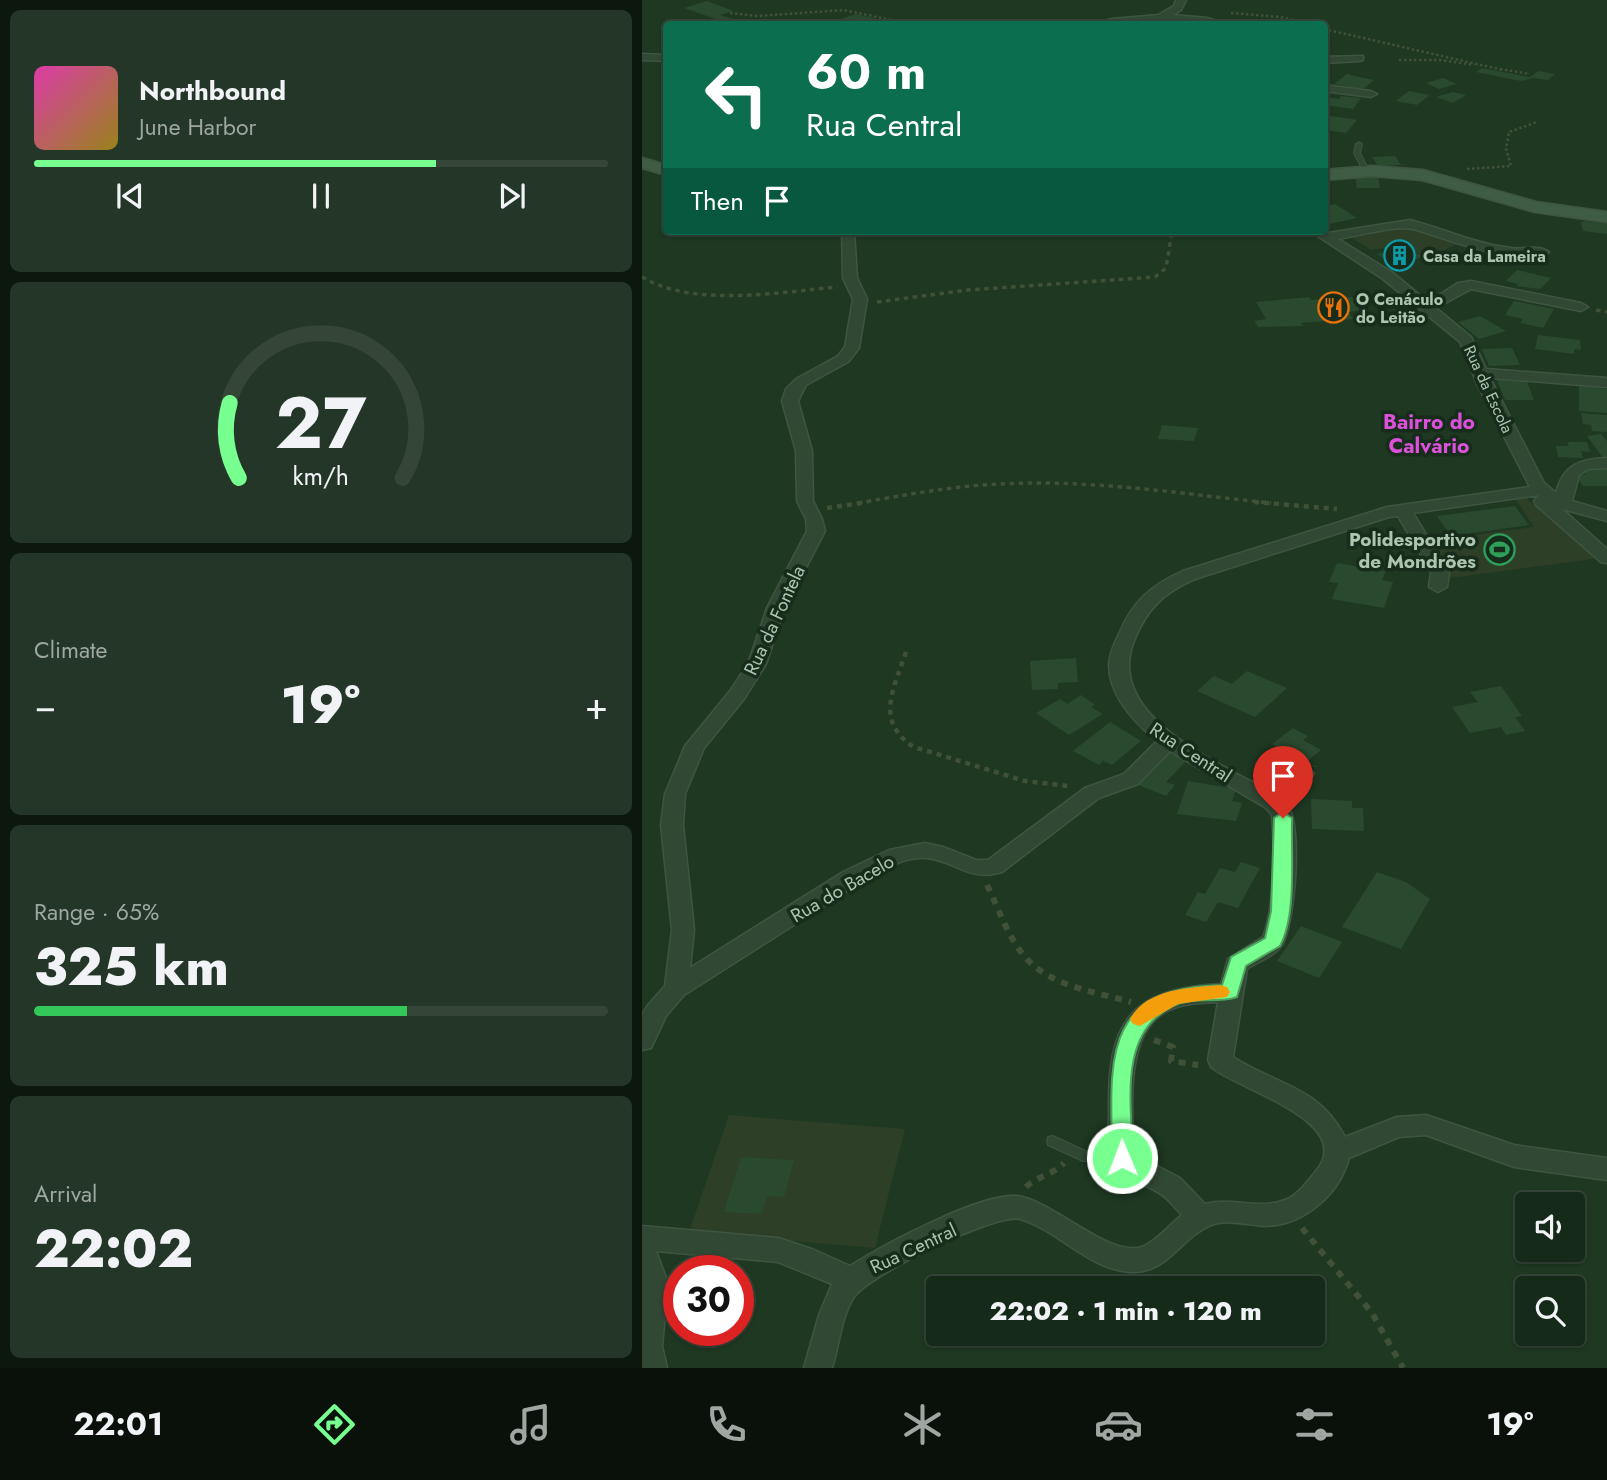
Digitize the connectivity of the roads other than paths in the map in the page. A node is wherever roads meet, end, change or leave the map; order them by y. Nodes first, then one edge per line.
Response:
1 (1181, 0) edge
2 (1157, 19) junction
3 (1133, 21) edge
4 (1200, 21) edge
5 (642, 57) edge
6 (663, 58) edge
7 (1328, 58) edge
8 (1359, 58) dead end
9 (1328, 89) edge
10 (1371, 94) dead end
11 (1358, 144) dead end
12 (642, 163) edge
13 (663, 169) edge
14 (1366, 171) junction
15 (1328, 175) edge
16 (1607, 217) edge
17 (1328, 233) edge
18 (848, 235) edge
19 (1323, 235) edge
20 (1542, 252) dead end
21 (1427, 307) junction
22 (1581, 307) dead end
23 (1481, 373) junction
24 (1607, 383) edge
25 (1607, 463) edge
26 (1542, 490) junction
27 (1563, 505) junction
28 (1402, 509) junction
29 (1607, 516) edge
30 (1607, 558) edge
31 (1438, 587) dead end
32 (1169, 741) junction
33 (676, 989) junction
34 (1230, 992) junction
35 (642, 1041) edge
36 (1053, 1141) dead end
37 (1338, 1151) junction
38 (1122, 1158) junction
39 (1607, 1169) edge
40 (1200, 1217) junction
41 (642, 1238) edge
42 (642, 1250) edge
43 (852, 1280) junction
44 (653, 1368) edge
45 (818, 1368) edge

1 - 2 street
2 - 3 street
2 - 4 street
5 - 6 street
7 - 8 street
9 - 10 street
11 - 14 lane
12 - 13 main road
14 - 15 main road
14 - 16 main road
17 - 20 street
18 - 33 street, Rua da Fontela
19 - 21 street, Rua da Escola
21 - 22 street
21 - 23 street, Rua da Escola
23 - 24 street
23 - 26 street, Rua da Escola
25 - 27 street
26 - 27 street
26 - 28 street, Rua Central
26 - 30 street, Rua da Escola
27 - 29 street
28 - 31 street
28 - 32 street, Rua Central
32 - 33 street, Rua do Bacelo
32 - 34 street, Rua Central
33 - 35 street, Rua do Bacelo
34 - 37 street
34 - 38 street
36 - 38 lane
37 - 39 street
37 - 40 street
38 - 40 street
40 - 43 street, Rua Central
41 - 43 street
42 - 44 street
43 - 45 street, Rua Central

